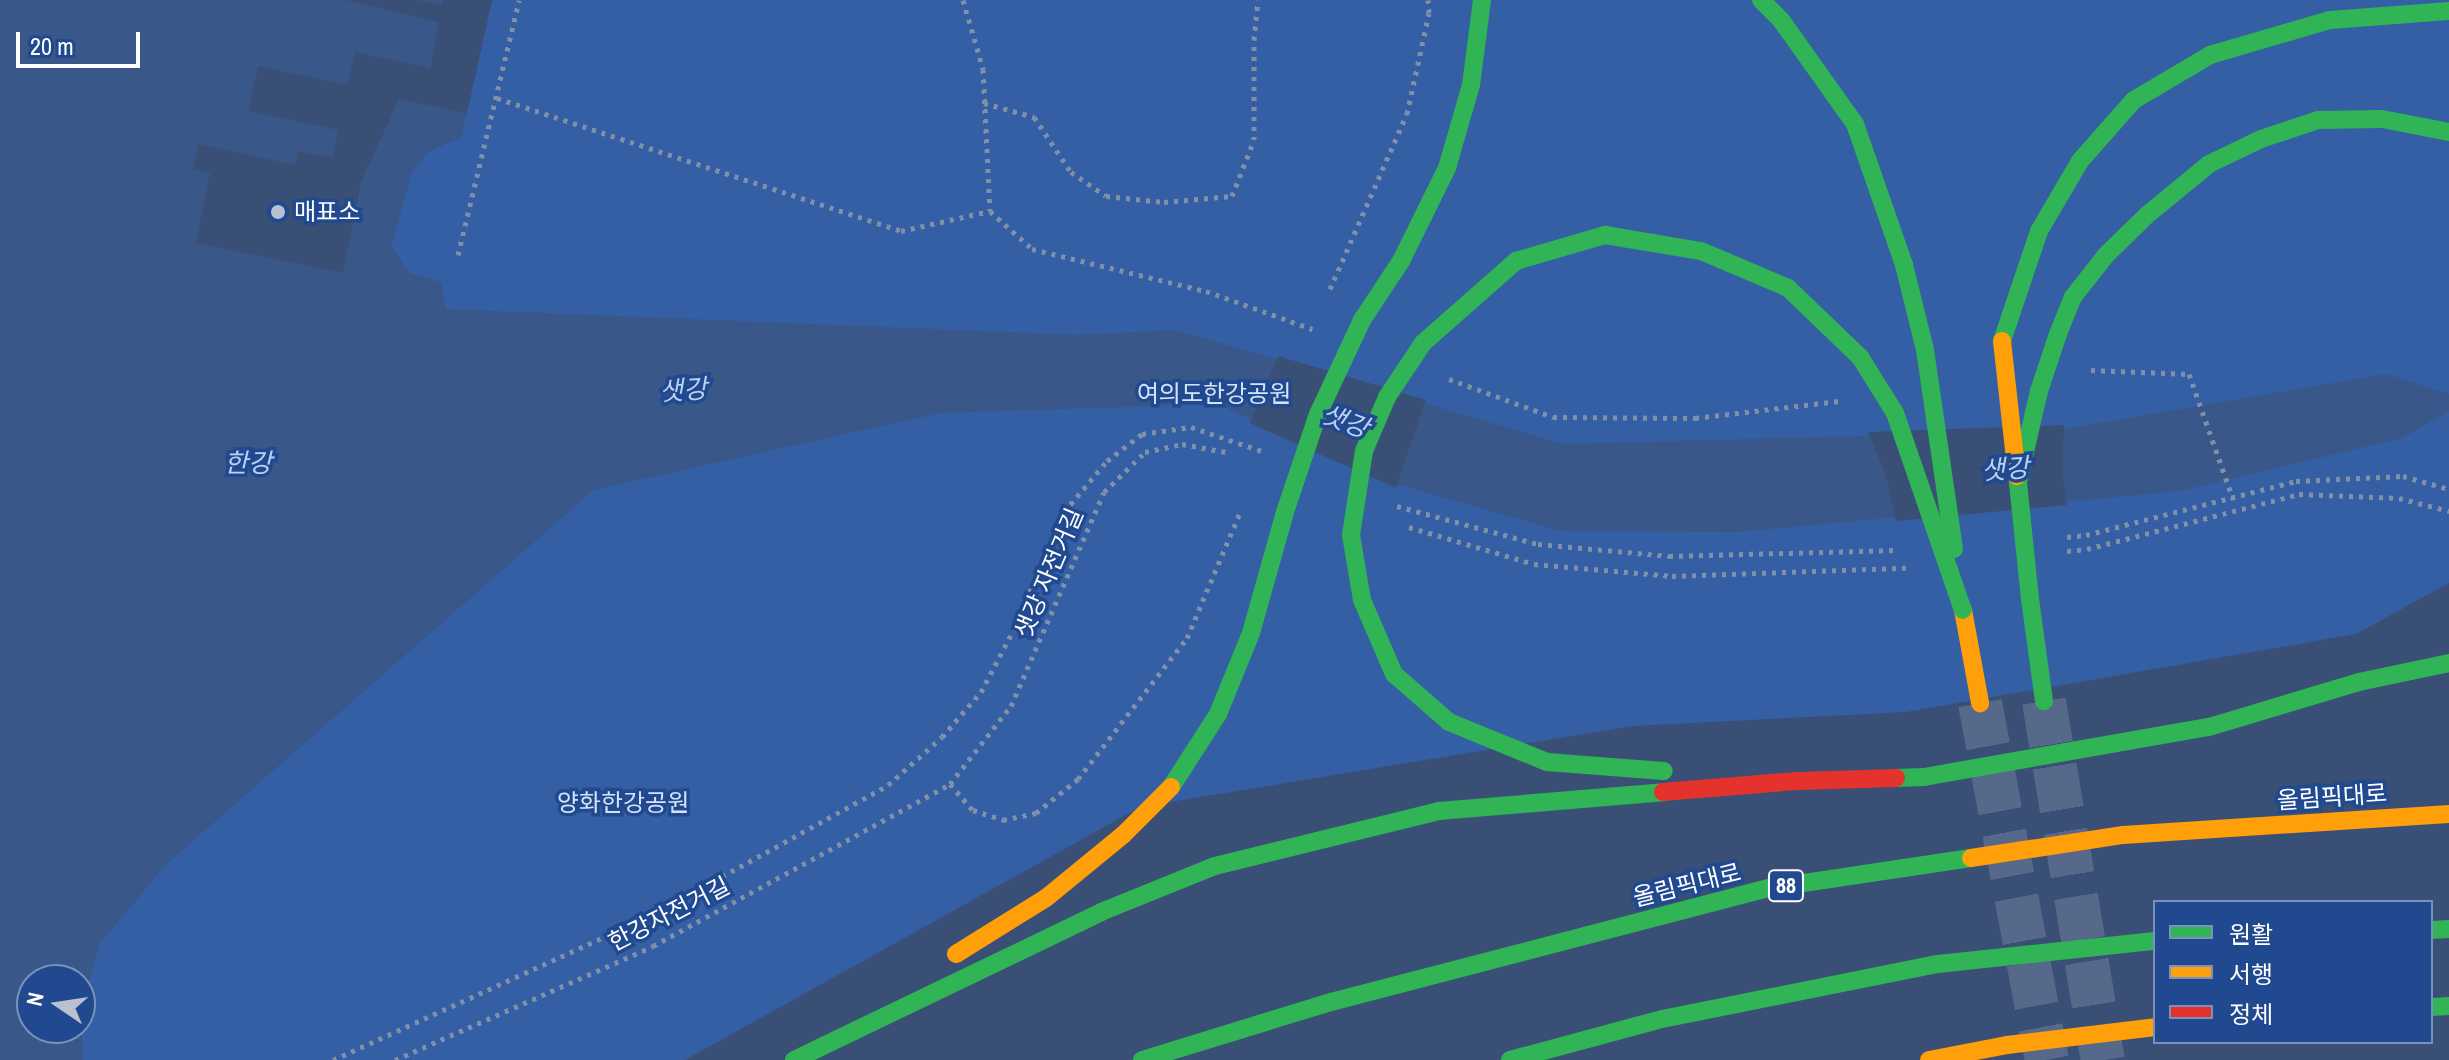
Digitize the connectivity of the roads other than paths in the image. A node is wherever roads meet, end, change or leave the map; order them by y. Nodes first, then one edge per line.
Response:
1 (1482, 0) edge
2 (1761, 0) edge
3 (2449, 11) edge
4 (2449, 132) edge
5 (2018, 482) junction
6 (1963, 610) junction
7 (2427, 648) dead end
8 (2449, 663) edge
9 (2359, 682) junction
10 (2044, 701) tunnel mouth
11 (1980, 703) tunnel mouth
12 (1798, 781) junction
13 (2449, 814) edge
14 (2153, 941) edge
15 (943, 963) dead end
16 (917, 979) dead end
17 (2153, 1027) edge
18 (791, 1060) edge
19 (1142, 1060) edge
20 (1510, 1060) edge
21 (1929, 1060) edge

1 - 15 main road, bridge
2 - 6 main road, bridge
3 - 5 main road, bridge
4 - 5 main road, bridge
5 - 10 main road, bridge
6 - 11 main road
6 - 12 main road, bridge
7 - 9 main road
8 - 9 main road
9 - 12 main road
12 - 18 main road
13 - 19 main road, 올림픽대로 / 88
14 - 20 main road
16 - 18 main road
17 - 21 main road

